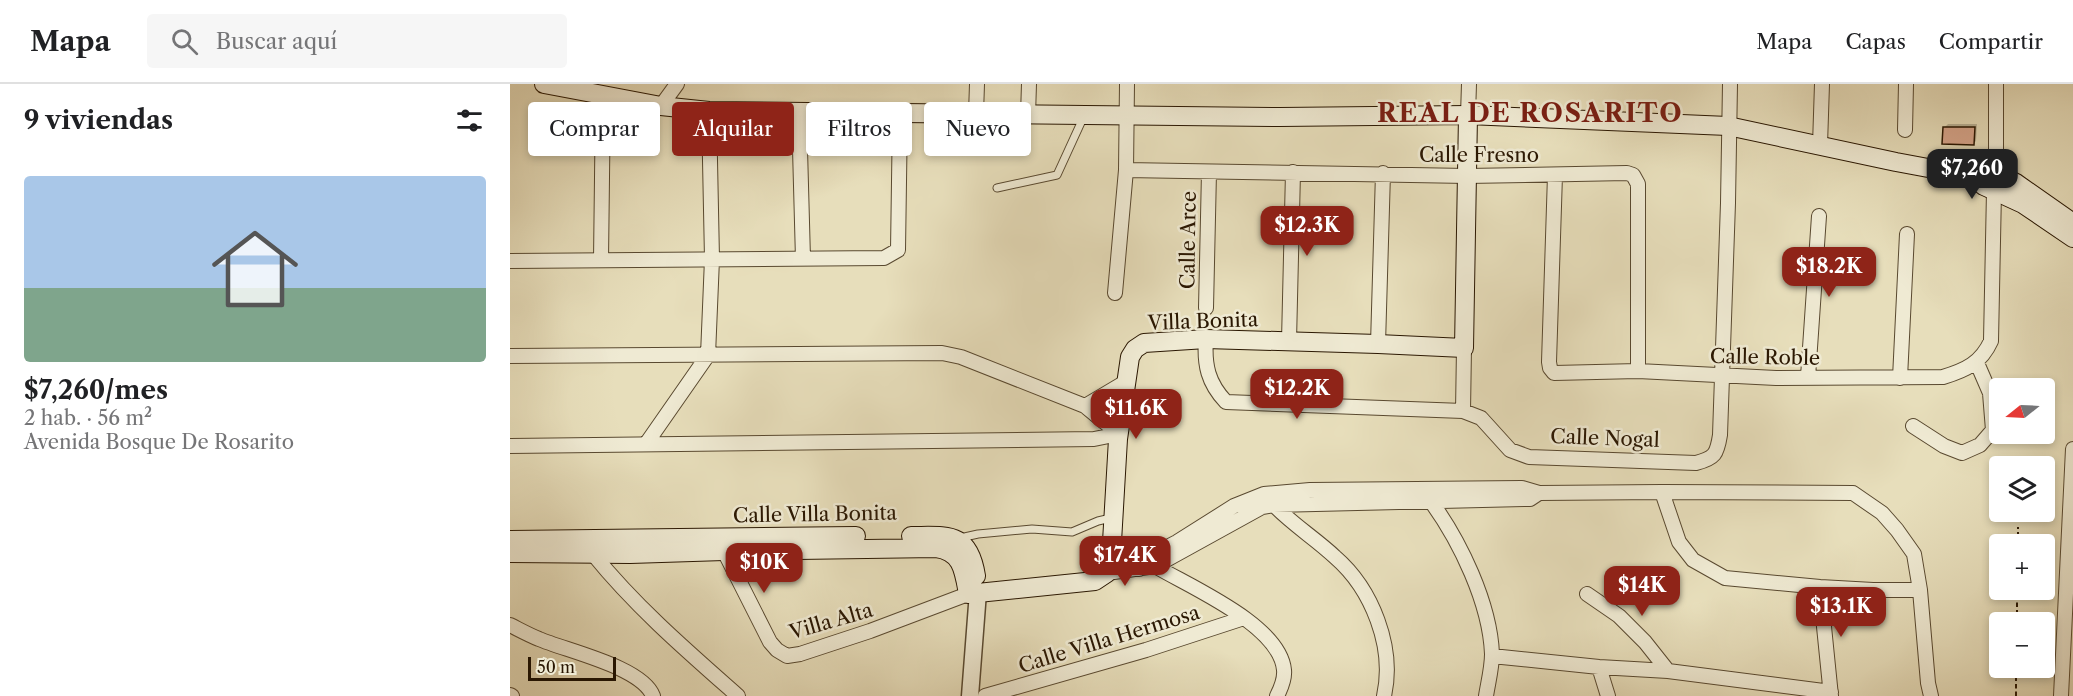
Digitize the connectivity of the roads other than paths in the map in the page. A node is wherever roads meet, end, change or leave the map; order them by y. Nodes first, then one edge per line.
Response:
1 (544, 84) edge
2 (677, 84) edge
3 (977, 84) edge
4 (1029, 84) edge
5 (1127, 84) edge
6 (1468, 84) edge
7 (1730, 84) edge
8 (1822, 84) edge
9 (1906, 84) edge
10 (1996, 84) edge
11 (603, 95) junction
12 (976, 102) edge
13 (1028, 102) edge
14 (661, 106) junction
15 (672, 107) edge
16 (794, 112) edge
17 (800, 112) junction
18 (806, 112) edge
19 (1031, 115) edge
20 (1084, 115) junction
21 (1468, 115) junction
22 (1127, 116) junction
23 (1728, 126) junction
24 (1905, 129) dead end
25 (1821, 145) junction
26 (710, 156) edge
27 (899, 156) edge
28 (1126, 170) junction
29 (1209, 172) junction
30 (1293, 172) junction
31 (1383, 173) junction
32 (1555, 175) junction
33 (1467, 176) junction
34 (1995, 182) junction
35 (997, 188) dead end
36 (1819, 216) dead end
37 (2073, 223) edge
38 (1907, 234) dead end
39 (2073, 238) edge
40 (712, 259) junction
41 (803, 259) junction
42 (601, 260) junction
43 (510, 261) edge
44 (1115, 294) dead end
45 (1206, 308) dead end
46 (1206, 339) junction
47 (1289, 341) junction
48 (1378, 344) junction
49 (1464, 348) junction
50 (708, 355) junction
51 (510, 356) edge
52 (1977, 363) junction
53 (1638, 371) junction
54 (1723, 377) junction
55 (1808, 377) junction
56 (1900, 378) junction
57 (1126, 381) junction
58 (1085, 406) junction
59 (1463, 411) junction
60 (1913, 426) dead end
61 (1119, 434) junction
62 (646, 444) junction
63 (510, 446) edge
64 (2073, 449) edge
65 (2072, 484) edge
66 (1662, 492) junction
67 (1264, 494) junction
68 (1539, 494) junction
69 (1430, 501) junction
70 (1274, 505) junction
71 (1113, 517) junction
72 (510, 540) edge
73 (955, 546) junction
74 (723, 551) junction
75 (510, 553) edge
76 (593, 554) junction
77 (1147, 565) junction
78 (1107, 573) junction
79 (1820, 587) junction
80 (1920, 590) junction
81 (973, 593) junction
82 (1587, 594) dead end
83 (1244, 618) junction
84 (510, 625) edge
85 (1492, 656) junction
86 (1599, 666) junction
87 (1668, 671) junction
88 (1831, 694) edge
89 (653, 696) edge
90 (738, 696) edge
91 (960, 696) edge
92 (970, 696) edge
93 (985, 696) edge
94 (1277, 696) edge
95 (1384, 696) edge
96 (1486, 696) edge
97 (1608, 696) edge
98 (1931, 696) edge
99 (2061, 696) edge

1 - 11 main road
2 - 14 street
3 - 12 street
4 - 13 street
5 - 22 street
6 - 21 street
7 - 23 street, Calle Nogal
8 - 25 street
9 - 24 street
10 - 34 street
11 - 14 main road
11 - 42 street
14 - 15 main road
16 - 17 main road
17 - 18 main road
17 - 41 street
19 - 20 main road
20 - 22 main road
20 - 35 lane
21 - 22 main road
21 - 23 main road
21 - 33 main road
22 - 28 street
23 - 25 main road
23 - 54 street, Calle Nogal
25 - 34 main road
26 - 40 street
27 - 41 street
28 - 29 street, Calle Fresno
28 - 44 street
29 - 30 street, Calle Fresno
29 - 45 street, Calle Arce
30 - 31 street, Calle Fresno
30 - 47 street
31 - 33 street, Calle Fresno
31 - 48 street
32 - 33 street, Calle Fresno
32 - 53 street, Calle Fresno
32 - 53 street, Calle Roble
33 - 49 main road
34 - 37 main road
34 - 39 main road
34 - 52 street
36 - 55 street
38 - 56 street
40 - 41 street
40 - 42 street
40 - 50 street
42 - 43 street
46 - 47 main road, Villa Bonita
46 - 57 main road, Villa Bonita
46 - 59 street
47 - 48 main road, Villa Bonita
48 - 49 main road, Villa Bonita
49 - 59 street
50 - 51 street
50 - 58 street
50 - 62 street
52 - 56 street, Calle Roble
52 - 60 street
53 - 54 street, Calle Roble
54 - 55 street, Calle Roble
54 - 59 street, Calle Nogal
55 - 56 street, Calle Roble
57 - 58 street
57 - 61 main road, Villa Bonita
58 - 61 street
61 - 62 street
61 - 71 main road, Villa Bonita
62 - 63 street
64 - 65 street
65 - 99 street
66 - 68 street
66 - 79 street
66 - 80 street
67 - 68 street
67 - 70 street
67 - 77 street
68 - 69 street
69 - 70 street
69 - 85 street
70 - 77 street
70 - 95 street
71 - 73 lane
71 - 78 main road, Villa Bonita
72 - 73 main road, Calle Villa Bonita
73 - 74 main road, Calle Villa Bonita
73 - 81 main road
74 - 76 main road, Calle Villa Bonita
74 - 81 street, Villa Alta
75 - 76 main road, Calle Villa Bonita
76 - 90 street
77 - 78 street
77 - 83 street
78 - 81 main road
79 - 80 street
79 - 88 street
80 - 98 street
81 - 91 street
81 - 92 street
82 - 87 street
83 - 93 street, Calle Villa Hermosa
83 - 94 street
84 - 89 street
85 - 86 street
85 - 96 street
86 - 87 street
86 - 97 street
87 - 88 street

